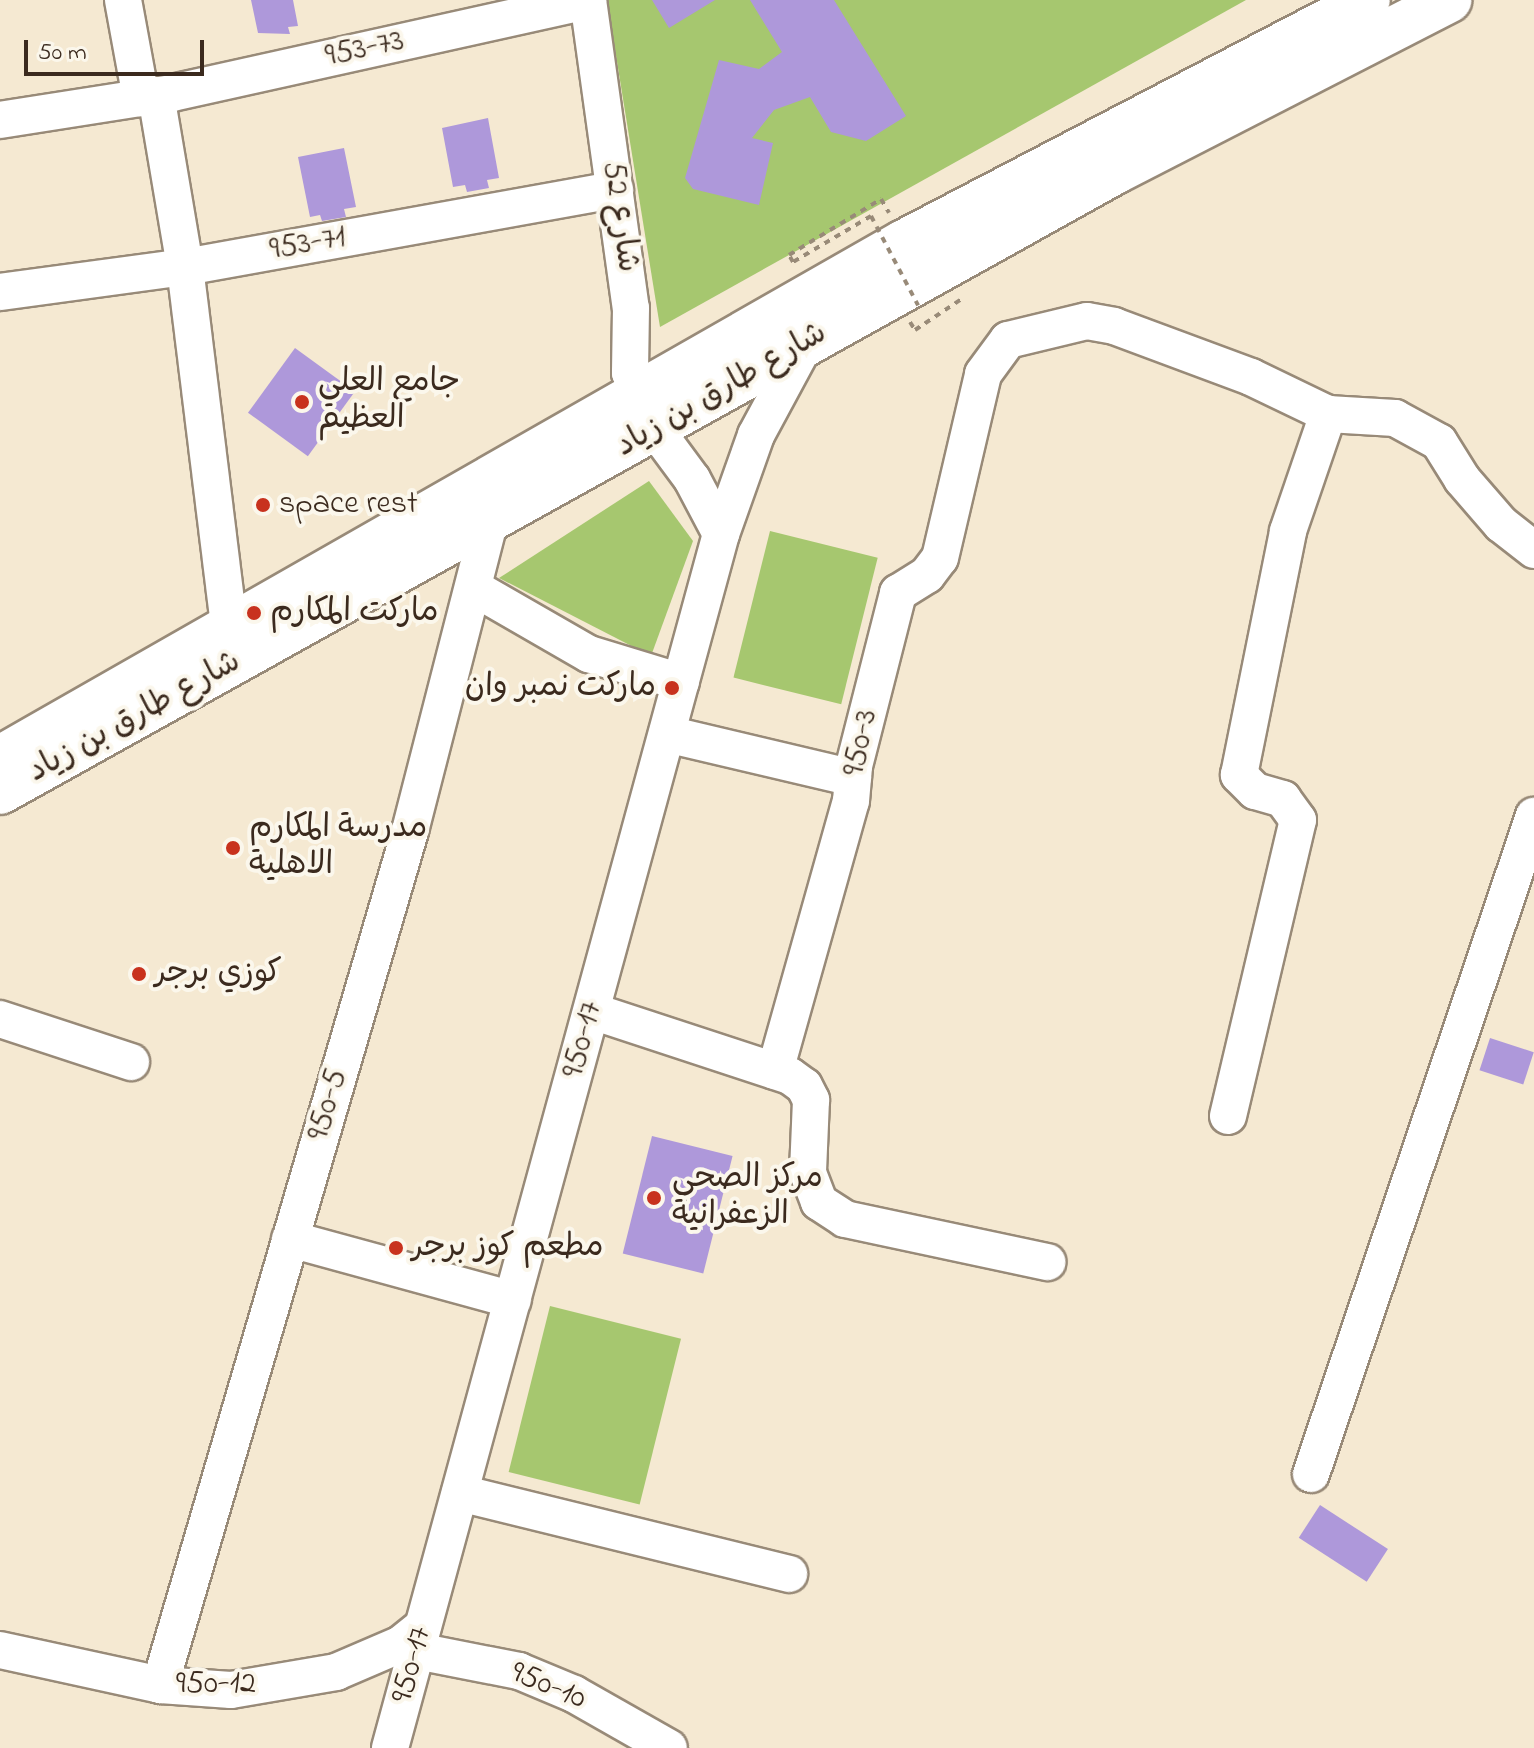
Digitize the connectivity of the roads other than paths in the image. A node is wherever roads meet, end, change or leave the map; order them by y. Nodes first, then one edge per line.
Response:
1 (123, 0) edge
2 (1368, 0) edge
3 (1449, 0) edge
4 (588, 1) edge
5 (149, 96) junction
6 (0, 120) edge
7 (615, 190) junction
8 (185, 267) junction
9 (0, 292) edge
10 (806, 342) junction
11 (646, 410) junction
12 (1328, 414) junction
13 (489, 523) junction
14 (721, 534) junction
15 (1534, 550) edge
16 (474, 588) junction
17 (229, 626) junction
18 (681, 682) junction
19 (667, 734) junction
20 (0, 758) edge
21 (853, 778) junction
22 (0, 792) edge
23 (1534, 816) edge
24 (592, 1011) junction
25 (0, 1019) edge
26 (131, 1062) dead end
27 (775, 1071) junction
28 (1228, 1116) dead end
29 (290, 1239) junction
30 (1047, 1262) dead end
31 (513, 1300) junction
32 (1311, 1474) dead end
33 (460, 1493) junction
34 (789, 1574) dead end
35 (420, 1639) junction
36 (0, 1650) edge
37 (160, 1685) junction
38 (390, 1748) edge
39 (669, 1748) edge

1 - 5 street
2 - 11 main road, شارع طارق بن زياد
3 - 10 main road, شارع طارق بن زياد
4 - 5 street, 953-73
4 - 7 street, شارع 52
5 - 6 street, 953-73
5 - 8 street
7 - 8 street, 953-71
7 - 11 street, شارع 52
8 - 9 street, 953-71
8 - 17 street
10 - 11 main road, شارع طارق بن زياد
10 - 14 street, 950-17
11 - 13 main road, شارع طارق بن زياد
11 - 14 street
11 - 17 main road, شارع طارق بن زياد
12 - 15 street
12 - 21 street, 950-3
12 - 28 street
13 - 16 street, 950-5
13 - 22 main road, شارع طارق بن زياد
14 - 18 street, 950-17
16 - 18 street
16 - 29 street, 950-5
17 - 20 main road, شارع طارق بن زياد
18 - 19 street, 950-17
19 - 21 street
19 - 24 street, 950-17
21 - 27 street, 950-3
23 - 32 street
24 - 27 street
24 - 31 street, 950-17
25 - 26 street
27 - 30 street
29 - 31 street
29 - 37 street, 950-5
31 - 33 street, 950-17
33 - 34 street
33 - 35 street, 950-17
35 - 37 street, 950-12
35 - 38 street, 950-17
35 - 39 street, 950-10
36 - 37 street, 950-12

